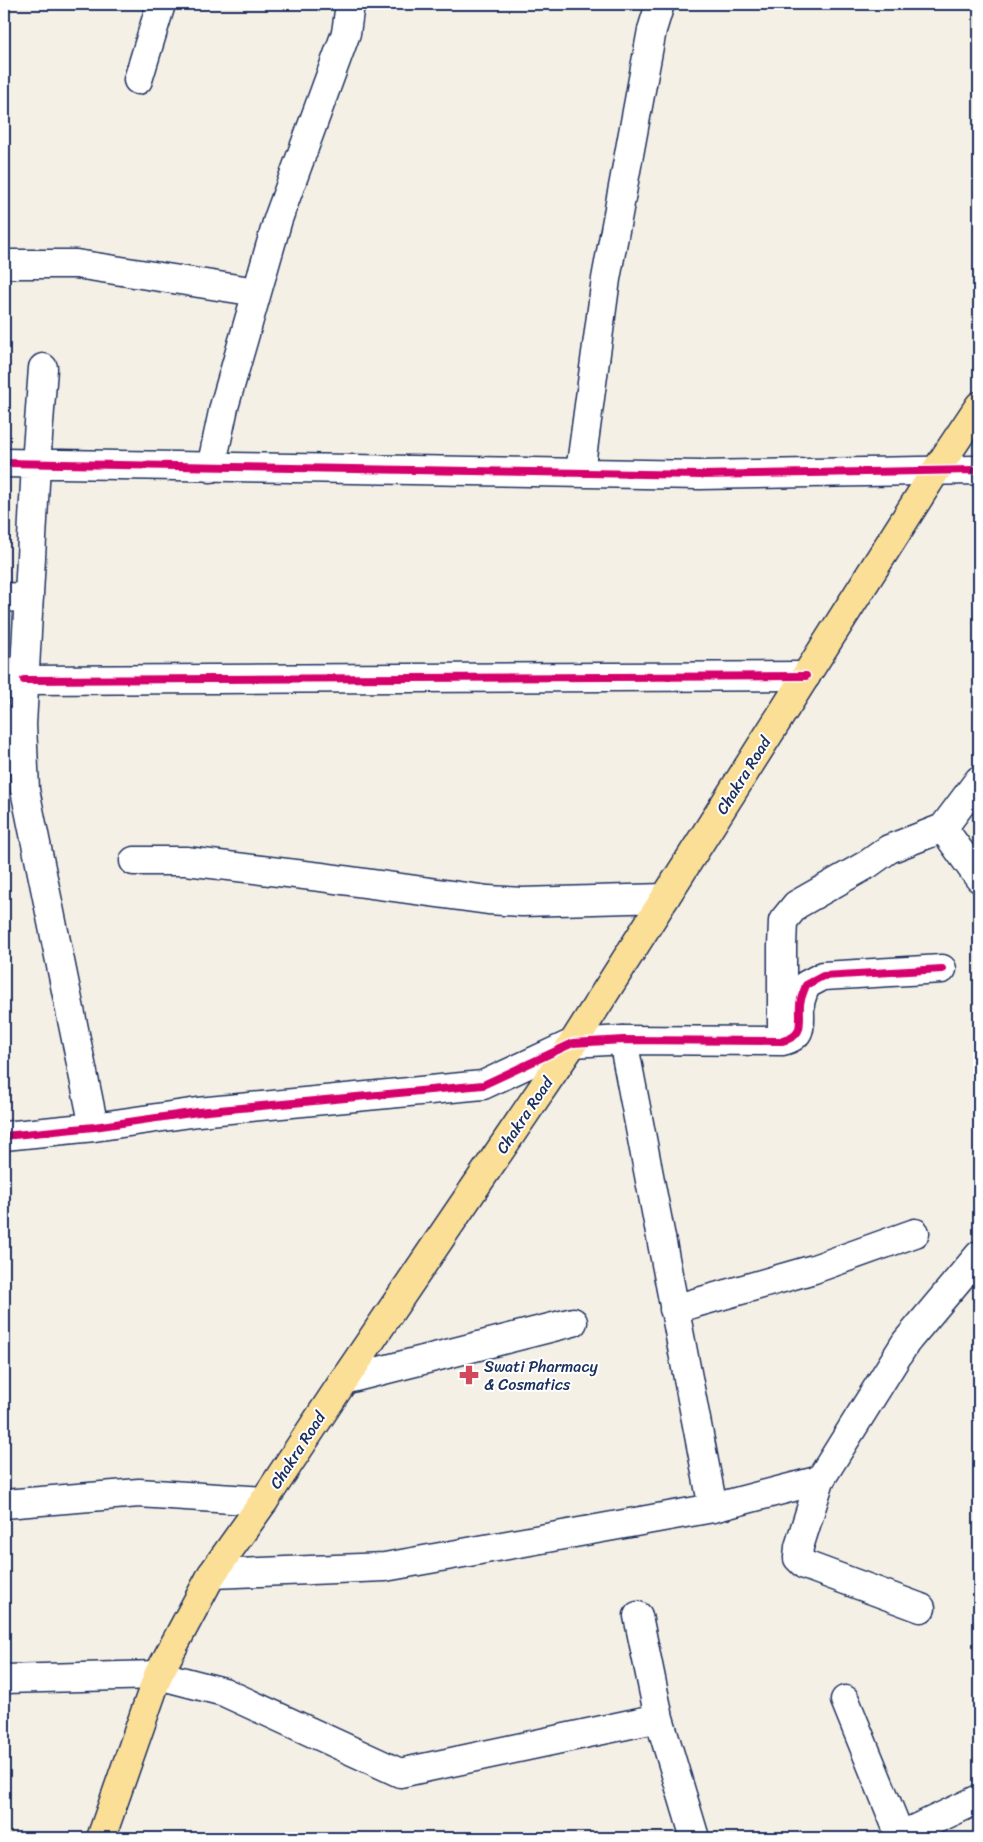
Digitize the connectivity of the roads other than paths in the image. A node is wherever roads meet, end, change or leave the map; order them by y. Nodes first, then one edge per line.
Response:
1 (161, 4) edge
2 (350, 4) edge
3 (660, 4) edge
4 (138, 80) dead end
5 (4, 264) edge
6 (257, 292) junction
7 (43, 368) dead end
8 (979, 406) edge
9 (4, 463) edge
10 (36, 464) junction
11 (211, 468) junction
12 (580, 472) junction
13 (935, 472) junction
14 (979, 472) edge
15 (16, 597) edge
16 (806, 676) junction
17 (24, 680) junction
18 (979, 780) edge
19 (14, 790) edge
20 (943, 828) junction
21 (134, 860) dead end
22 (979, 878) edge
23 (665, 898) junction
24 (942, 969) dead end
25 (623, 1040) junction
26 (782, 1041) junction
27 (573, 1044) junction
28 (94, 1127) junction
29 (4, 1136) edge
30 (915, 1234) dead end
31 (979, 1255) edge
32 (674, 1309) junction
33 (573, 1322) dead end
34 (344, 1380) junction
35 (820, 1480) junction
36 (264, 1501) junction
37 (4, 1504) edge
38 (713, 1508) junction
39 (212, 1574) junction
40 (921, 1608) dead end
41 (638, 1616) dead end
42 (158, 1675) junction
43 (4, 1679) edge
44 (845, 1700) dead end
45 (659, 1718) junction
46 (979, 1799) edge
47 (901, 1837) edge
48 (100, 1838) edge
49 (695, 1838) edge

1 - 4 street
2 - 6 street
3 - 12 street
5 - 6 street
6 - 11 street
7 - 10 street
8 - 13 main road, Chakra Road
9 - 10 street
10 - 11 street
10 - 15 street
11 - 12 street
12 - 13 street
13 - 14 street
13 - 16 main road, Chakra Road
15 - 17 street
16 - 17 street
16 - 23 main road, Chakra Road
17 - 19 street
18 - 20 street
19 - 28 street
20 - 22 street
20 - 26 street
21 - 23 street
23 - 27 main road, Chakra Road
24 - 26 street
25 - 26 street
25 - 27 street
25 - 32 street
27 - 28 street
27 - 34 main road, Chakra Road
28 - 29 street
30 - 32 street
31 - 35 street
32 - 38 street
33 - 34 street
34 - 36 main road, Chakra Road
35 - 38 street
35 - 40 street
36 - 37 street
36 - 39 main road, Chakra Road
38 - 39 street
39 - 42 main road, Chakra Road
41 - 45 street
42 - 43 street
42 - 45 street
42 - 48 main road, Chakra Road
44 - 47 street
45 - 49 street
46 - 47 street

